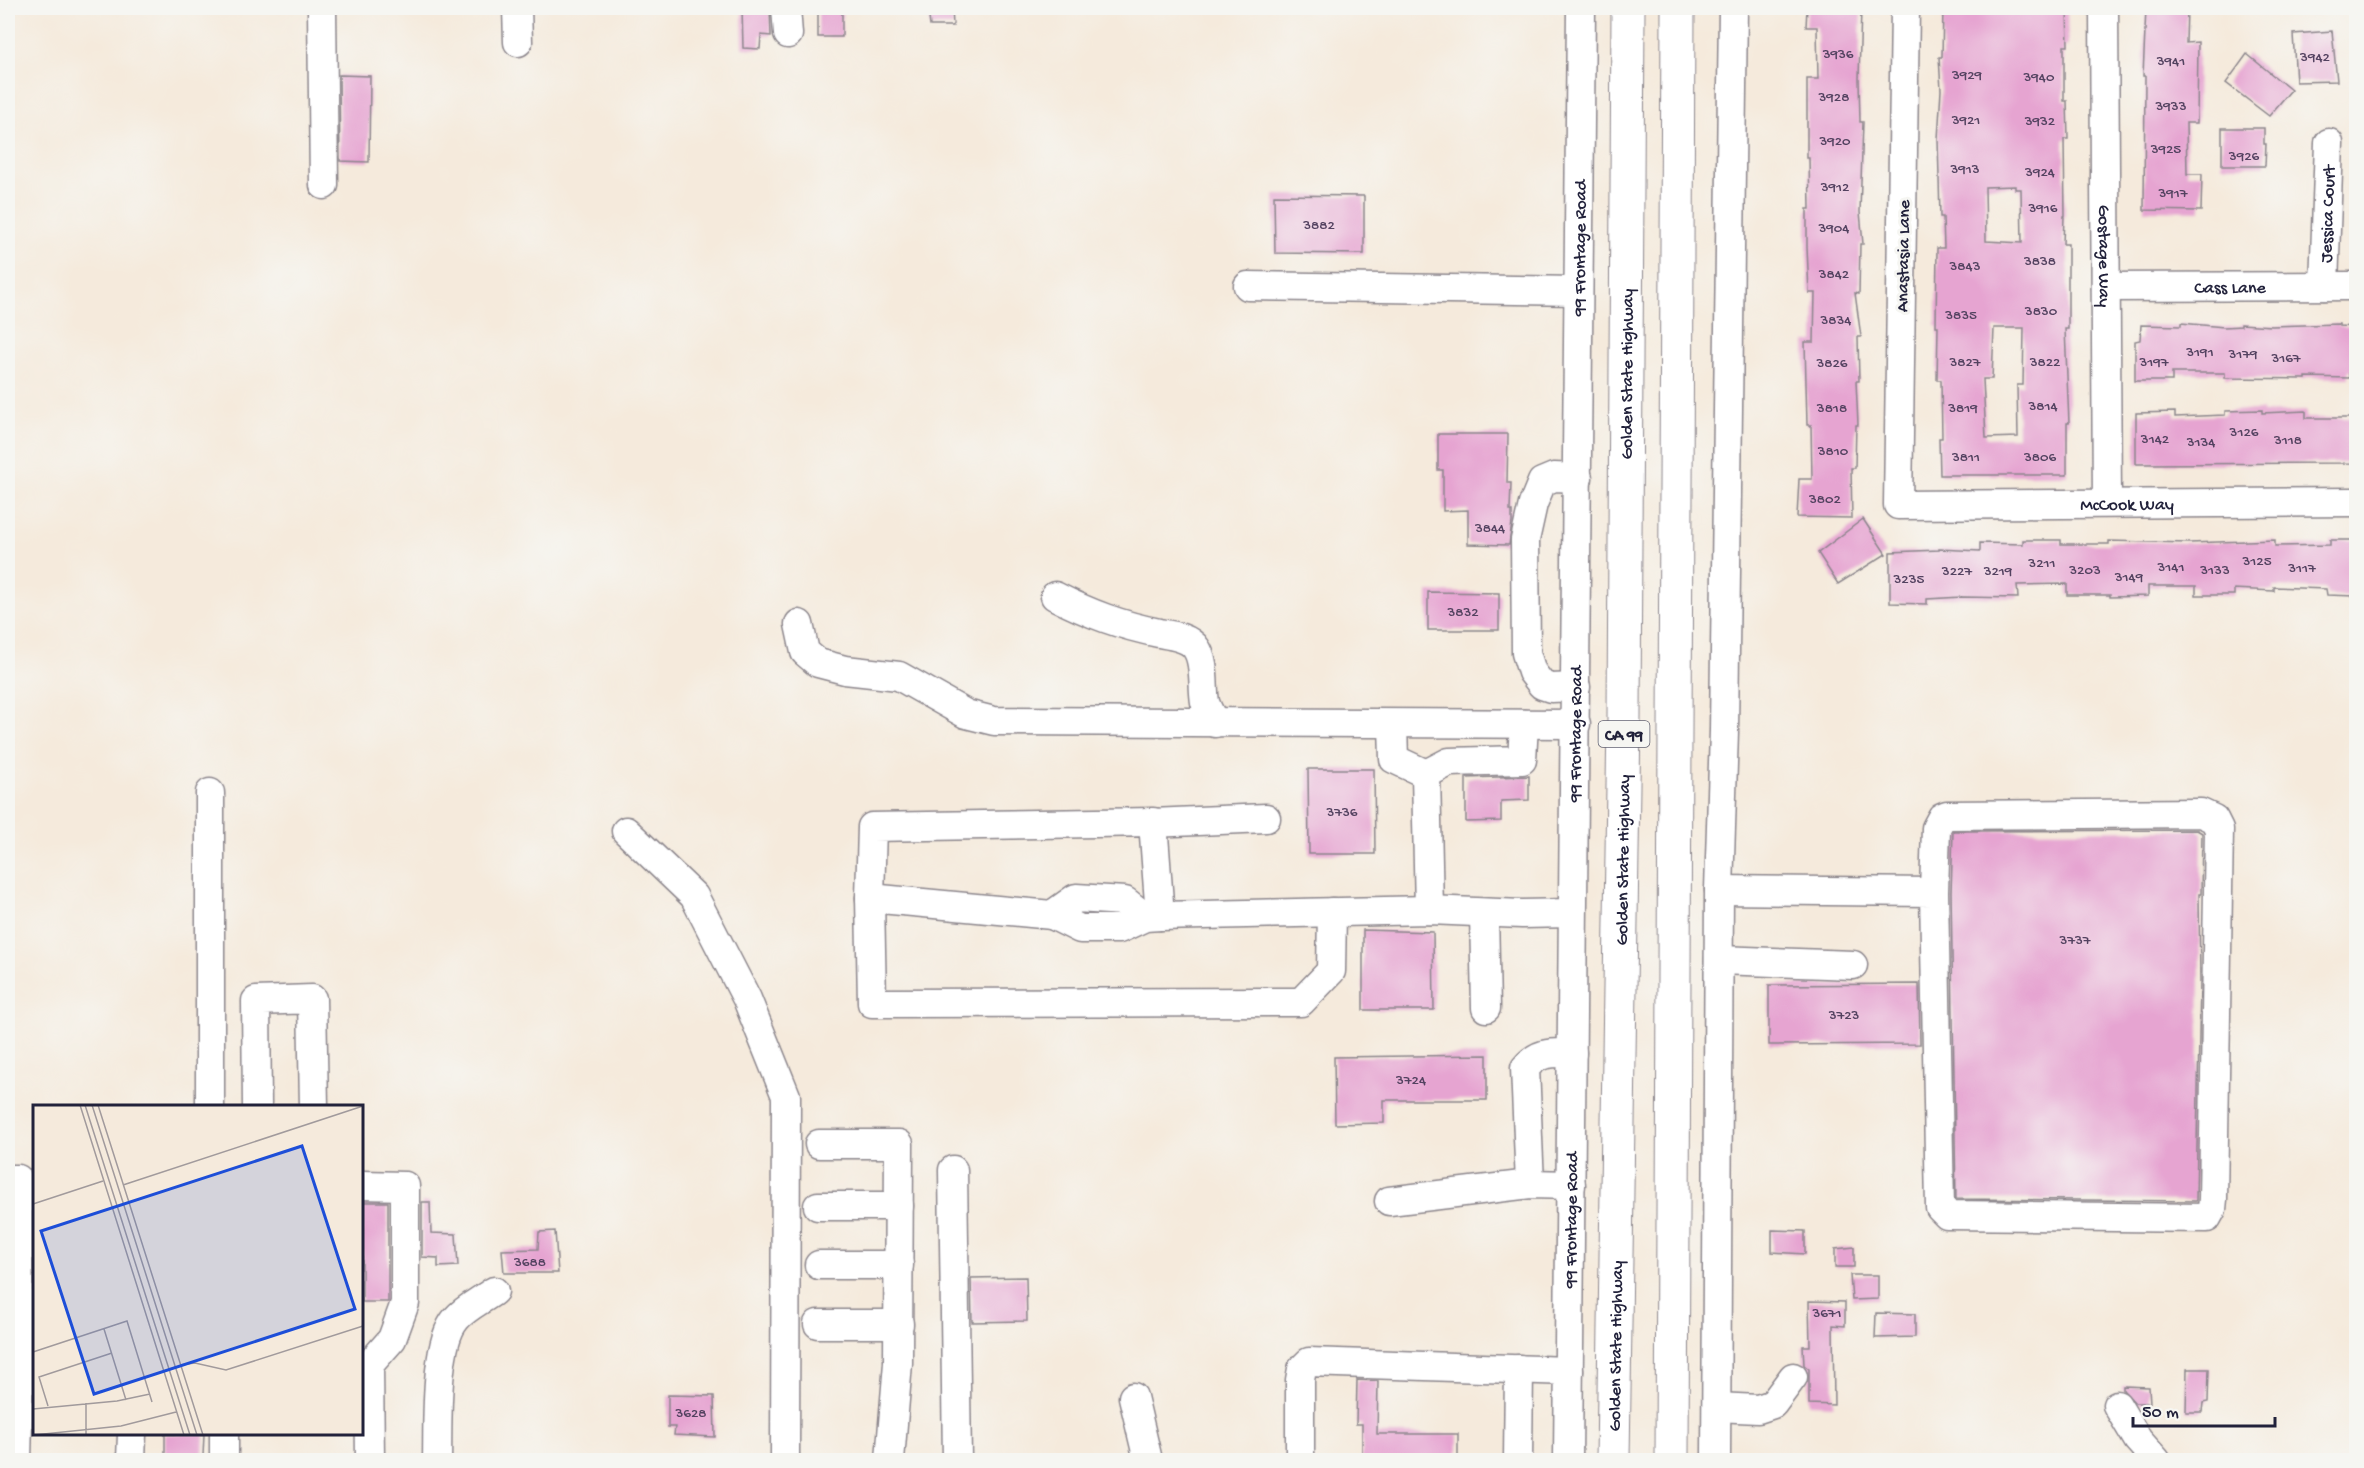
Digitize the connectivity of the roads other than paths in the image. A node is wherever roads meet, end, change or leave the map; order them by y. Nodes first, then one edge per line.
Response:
1 (322, 8) edge
2 (517, 8) edge
3 (1581, 8) edge
4 (1628, 8) edge
5 (1678, 8) edge
6 (1733, 8) edge
7 (1905, 8) edge
8 (2104, 8) edge
9 (518, 42) dead end
10 (2329, 143) dead end
11 (324, 185) dead end
12 (1248, 286) dead end
13 (2324, 286) junction
14 (2356, 286) edge
15 (2106, 287) junction
16 (1577, 291) junction
17 (1578, 478) junction
18 (2356, 502) edge
19 (2107, 503) junction
20 (1898, 505) joint
21 (1055, 596) dead end
22 (799, 624) dead end
23 (1576, 687) junction
24 (1215, 723) junction
25 (1393, 724) junction
26 (1524, 724) junction
27 (1576, 724) junction
28 (1426, 774) junction
29 (210, 793) dead end
30 (1266, 818) dead end
31 (1152, 823) junction
32 (626, 831) dead end
33 (1719, 890) junction
34 (1934, 892) junction
35 (870, 898) junction
36 (1429, 910) junction
37 (1143, 911) junction
38 (1332, 912) junction
39 (1484, 913) junction
40 (1572, 913) junction
41 (1052, 915) junction
42 (1719, 960) junction
43 (1853, 965) dead end
44 (1486, 1008) dead end
45 (1572, 1053) junction
46 (210, 1105) edge
47 (257, 1105) edge
48 (314, 1105) edge
49 (819, 1144) dead end
50 (953, 1170) dead end
51 (20, 1179) edge
52 (1530, 1184) junction
53 (363, 1185) edge
54 (1571, 1185) junction
55 (1389, 1201) dead end
56 (818, 1206) dead end
57 (899, 1206) junction
58 (899, 1264) junction
59 (819, 1265) dead end
60 (494, 1291) dead end
61 (818, 1324) dead end
62 (899, 1324) junction
63 (365, 1365) edge
64 (1519, 1369) junction
65 (1569, 1371) junction
66 (1794, 1377) dead end
67 (20, 1379) edge
68 (1133, 1397) dead end
69 (2117, 1405) dead end
70 (1717, 1407) junction
71 (132, 1435) edge
72 (224, 1435) edge
73 (17, 1461) edge
74 (132, 1461) edge
75 (224, 1461) edge
76 (370, 1461) edge
77 (437, 1461) edge
78 (785, 1461) edge
79 (890, 1461) edge
80 (957, 1461) edge
81 (1148, 1461) edge
82 (1300, 1461) edge
83 (1518, 1461) edge
84 (1568, 1461) edge
85 (1613, 1461) edge
86 (1672, 1461) edge
87 (1716, 1461) edge
88 (2156, 1461) edge

1 - 11 street
2 - 9 street
3 - 16 street, 99 Frontage Road
4 - 85 highway, Golden State Highway / CA 99
5 - 86 highway, CA 99
6 - 33 street
7 - 20 street, Anastasia Lane
8 - 15 street, Gostage Way
10 - 13 street, Jessica Court
12 - 16 street
13 - 14 street, Cass Lane
13 - 15 street, Cass Lane
15 - 19 street, Gostage Way
16 - 17 street, 99 Frontage Road
17 - 23 street, 99 Frontage Road
17 - 23 street
18 - 19 street, McCook Way
19 - 20 street, McCook Way
21 - 24 street
22 - 24 street
23 - 27 street, 99 Frontage Road
24 - 25 street
25 - 26 street
25 - 28 street
26 - 27 street
26 - 28 street
27 - 40 street, 99 Frontage Road
28 - 36 street
29 - 46 street
30 - 31 street
31 - 35 street
31 - 37 street
32 - 78 street
33 - 34 street
33 - 42 street
34 - 34 street
35 - 38 street
35 - 41 street
36 - 38 street
36 - 39 street
37 - 38 street
37 - 41 street
37 - 41 street
39 - 40 street
39 - 44 street
40 - 45 street, 99 Frontage Road
42 - 43 street
42 - 70 street
45 - 52 street
45 - 54 street, 99 Frontage Road
47 - 48 street
49 - 57 street
50 - 80 street
51 - 67 street
52 - 54 street
52 - 55 street
53 - 63 street
54 - 65 street, 99 Frontage Road
56 - 57 street
57 - 58 street
58 - 59 street
58 - 62 street
60 - 77 street
61 - 62 street
62 - 79 street
63 - 76 street
64 - 65 street
64 - 82 street
64 - 83 street
65 - 84 street, 99 Frontage Road
66 - 70 street
67 - 73 street
68 - 81 street
69 - 88 street
70 - 87 street
71 - 74 street
72 - 75 street

